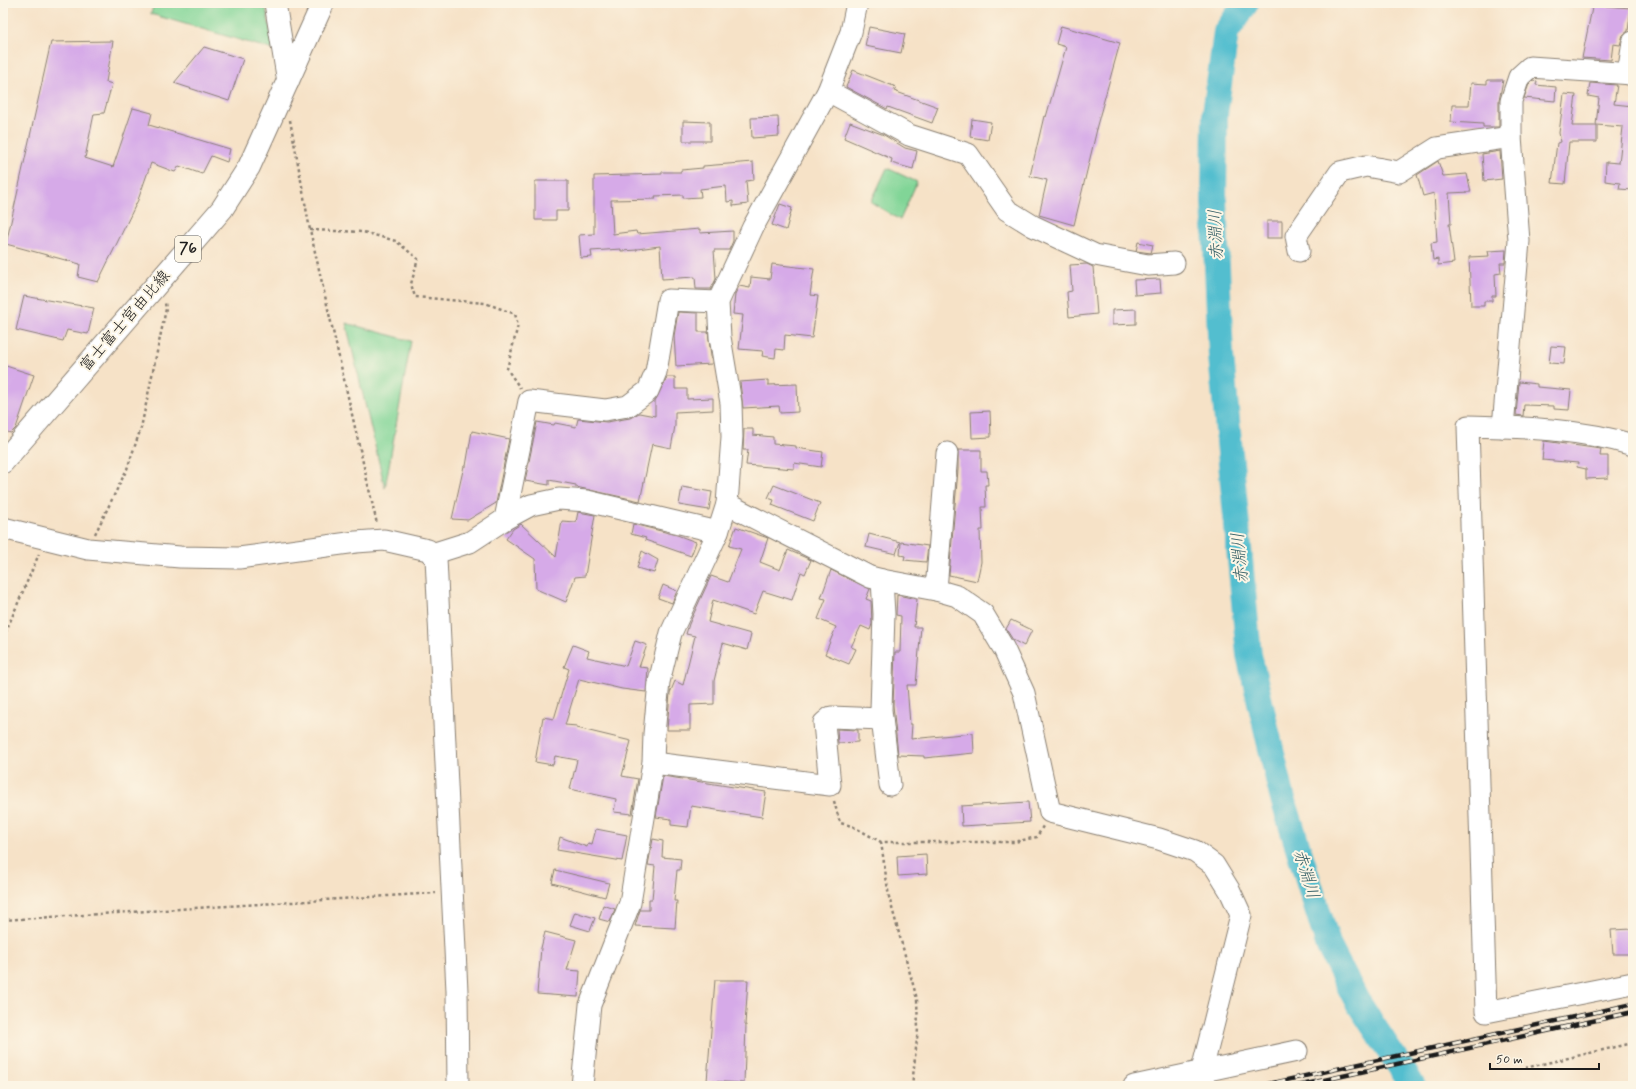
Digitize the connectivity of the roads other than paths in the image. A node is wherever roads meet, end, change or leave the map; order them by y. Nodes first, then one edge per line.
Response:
1 (275, 3) edge
2 (324, 3) edge
3 (857, 3) edge
4 (1633, 42) edge
5 (1631, 74) edge
6 (288, 82) junction
7 (828, 91) junction
8 (1511, 137) junction
9 (1299, 251) dead end
10 (1174, 263) dead end
11 (718, 302) junction
12 (1503, 427) junction
13 (1633, 445) edge
14 (947, 453) dead end
15 (3, 462) edge
16 (726, 504) junction
17 (505, 519) junction
18 (3, 528) edge
19 (718, 532) junction
20 (432, 554) junction
21 (882, 580) junction
22 (936, 590) junction
23 (882, 719) junction
24 (653, 763) junction
25 (890, 785) dead end
26 (1633, 983) edge
27 (1297, 1051) dead end
28 (1203, 1078) edge
29 (458, 1086) edge
30 (582, 1086) edge
31 (1134, 1086) edge

1 - 6 street
2 - 6 main road, 富士富士宮由比線 / 76
3 - 7 street
4 - 5 street
5 - 8 street
6 - 15 main road, 富士富士宮由比線 / 76
7 - 10 street
7 - 11 street
8 - 9 street
8 - 12 street
11 - 16 street
11 - 17 street
12 - 13 street
12 - 26 street
14 - 22 street
16 - 19 street
16 - 21 street
17 - 19 street
17 - 20 street
18 - 20 street
19 - 24 street
20 - 29 street
21 - 22 street
21 - 23 street
22 - 28 street
23 - 24 street
23 - 25 street
24 - 30 street
27 - 28 street
28 - 31 street

